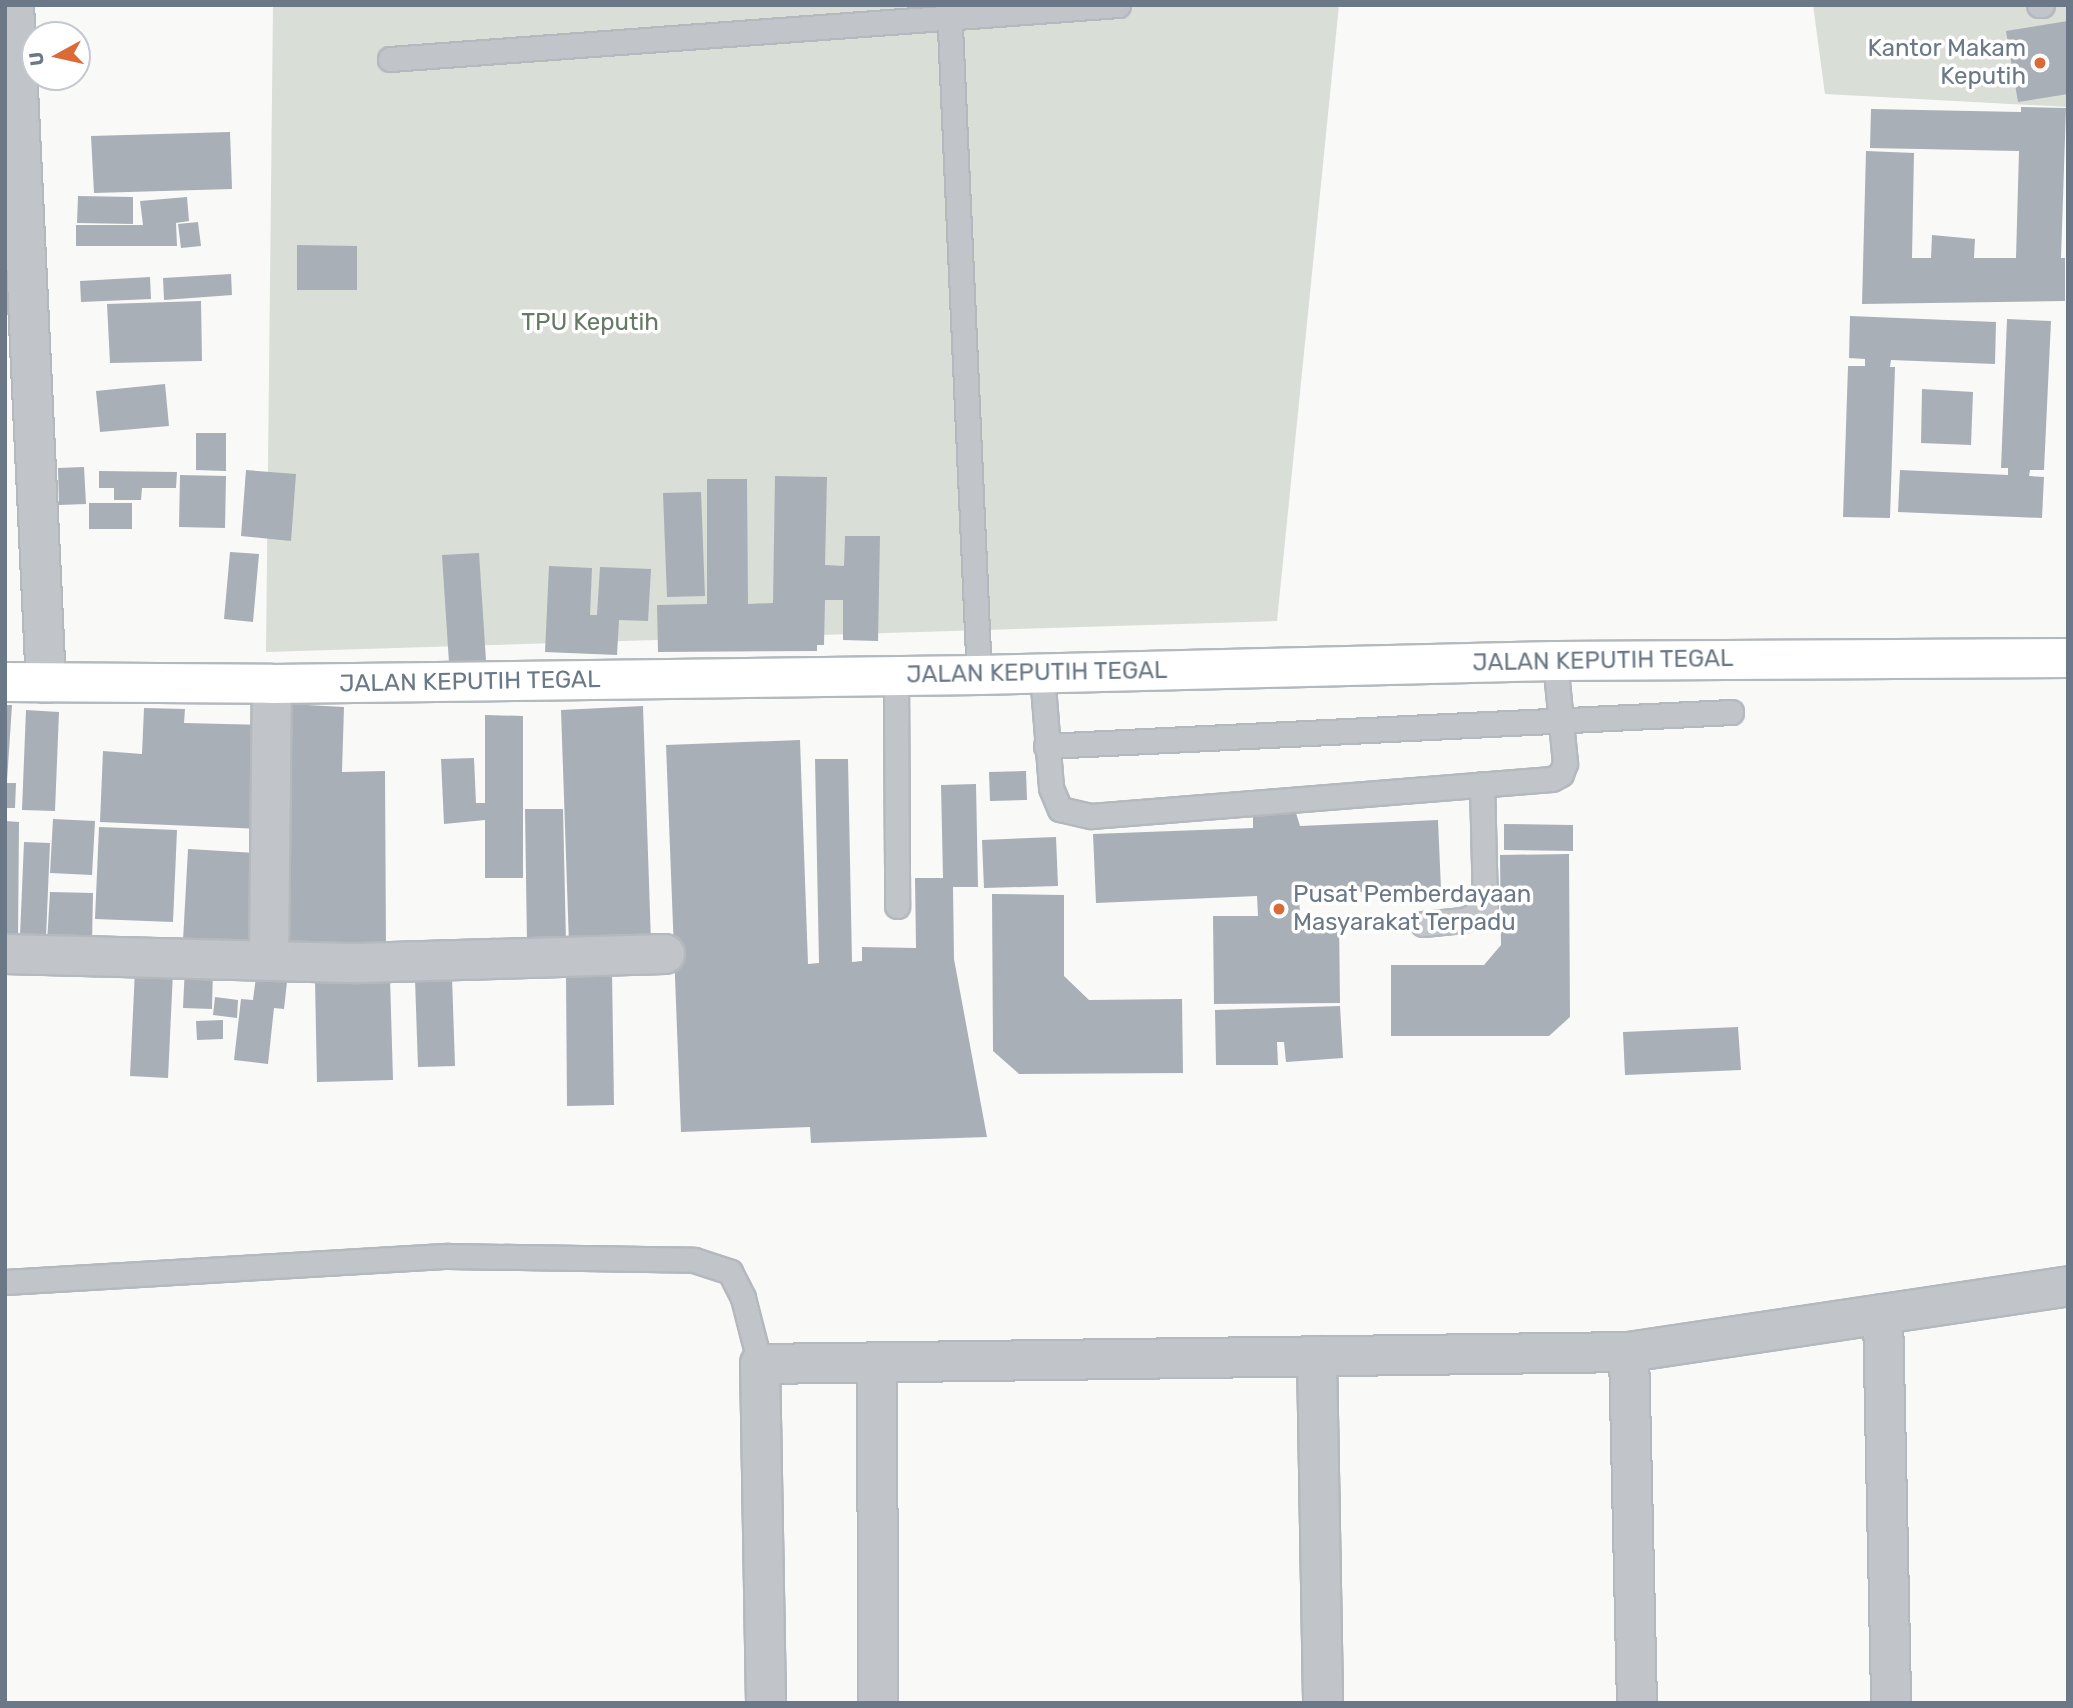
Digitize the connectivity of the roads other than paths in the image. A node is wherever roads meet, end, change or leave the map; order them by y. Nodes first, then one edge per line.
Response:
1 (14, 5) edge
2 (1118, 5) edge
3 (949, 11) edge
4 (390, 59) dead end
5 (2068, 658) edge
6 (1555, 661) junction
7 (1042, 673) junction
8 (979, 675) junction
9 (896, 677) junction
10 (5, 682) edge
11 (46, 683) junction
12 (272, 684) junction
13 (1731, 712) dead end
14 (1561, 721) junction
15 (1046, 746) junction
16 (1482, 784) junction
17 (897, 906) dead end
18 (1423, 923) dead end
19 (5, 954) edge
20 (666, 954) dead end
21 (269, 960) junction
22 (5, 1282) edge
23 (2068, 1286) edge
24 (1883, 1314) junction
25 (1629, 1352) junction
26 (1317, 1356) junction
27 (877, 1362) junction
28 (760, 1364) junction
29 (766, 1703) edge
30 (878, 1703) edge
31 (1323, 1703) edge
32 (1637, 1703) edge
33 (1891, 1703) edge

1 - 11 street
2 - 3 lane
3 - 4 lane
3 - 8 lane
5 - 6 main road, JALAN KEPUTIH TEGAL
6 - 7 main road, JALAN KEPUTIH TEGAL
6 - 14 lane
7 - 8 main road, JALAN KEPUTIH TEGAL
7 - 15 lane
8 - 9 main road, JALAN KEPUTIH TEGAL
9 - 12 main road, JALAN KEPUTIH TEGAL
9 - 17 lane
10 - 11 main road, JALAN KEPUTIH TEGAL
11 - 12 main road, JALAN KEPUTIH TEGAL
12 - 21 street
13 - 14 lane
14 - 15 lane
14 - 16 lane
15 - 16 lane
16 - 18 lane
19 - 21 street
20 - 21 street
22 - 28 lane
23 - 24 street
24 - 25 street
24 - 33 street
25 - 26 street
25 - 32 street
26 - 27 street
26 - 31 street
27 - 28 street
27 - 30 street
28 - 29 street

